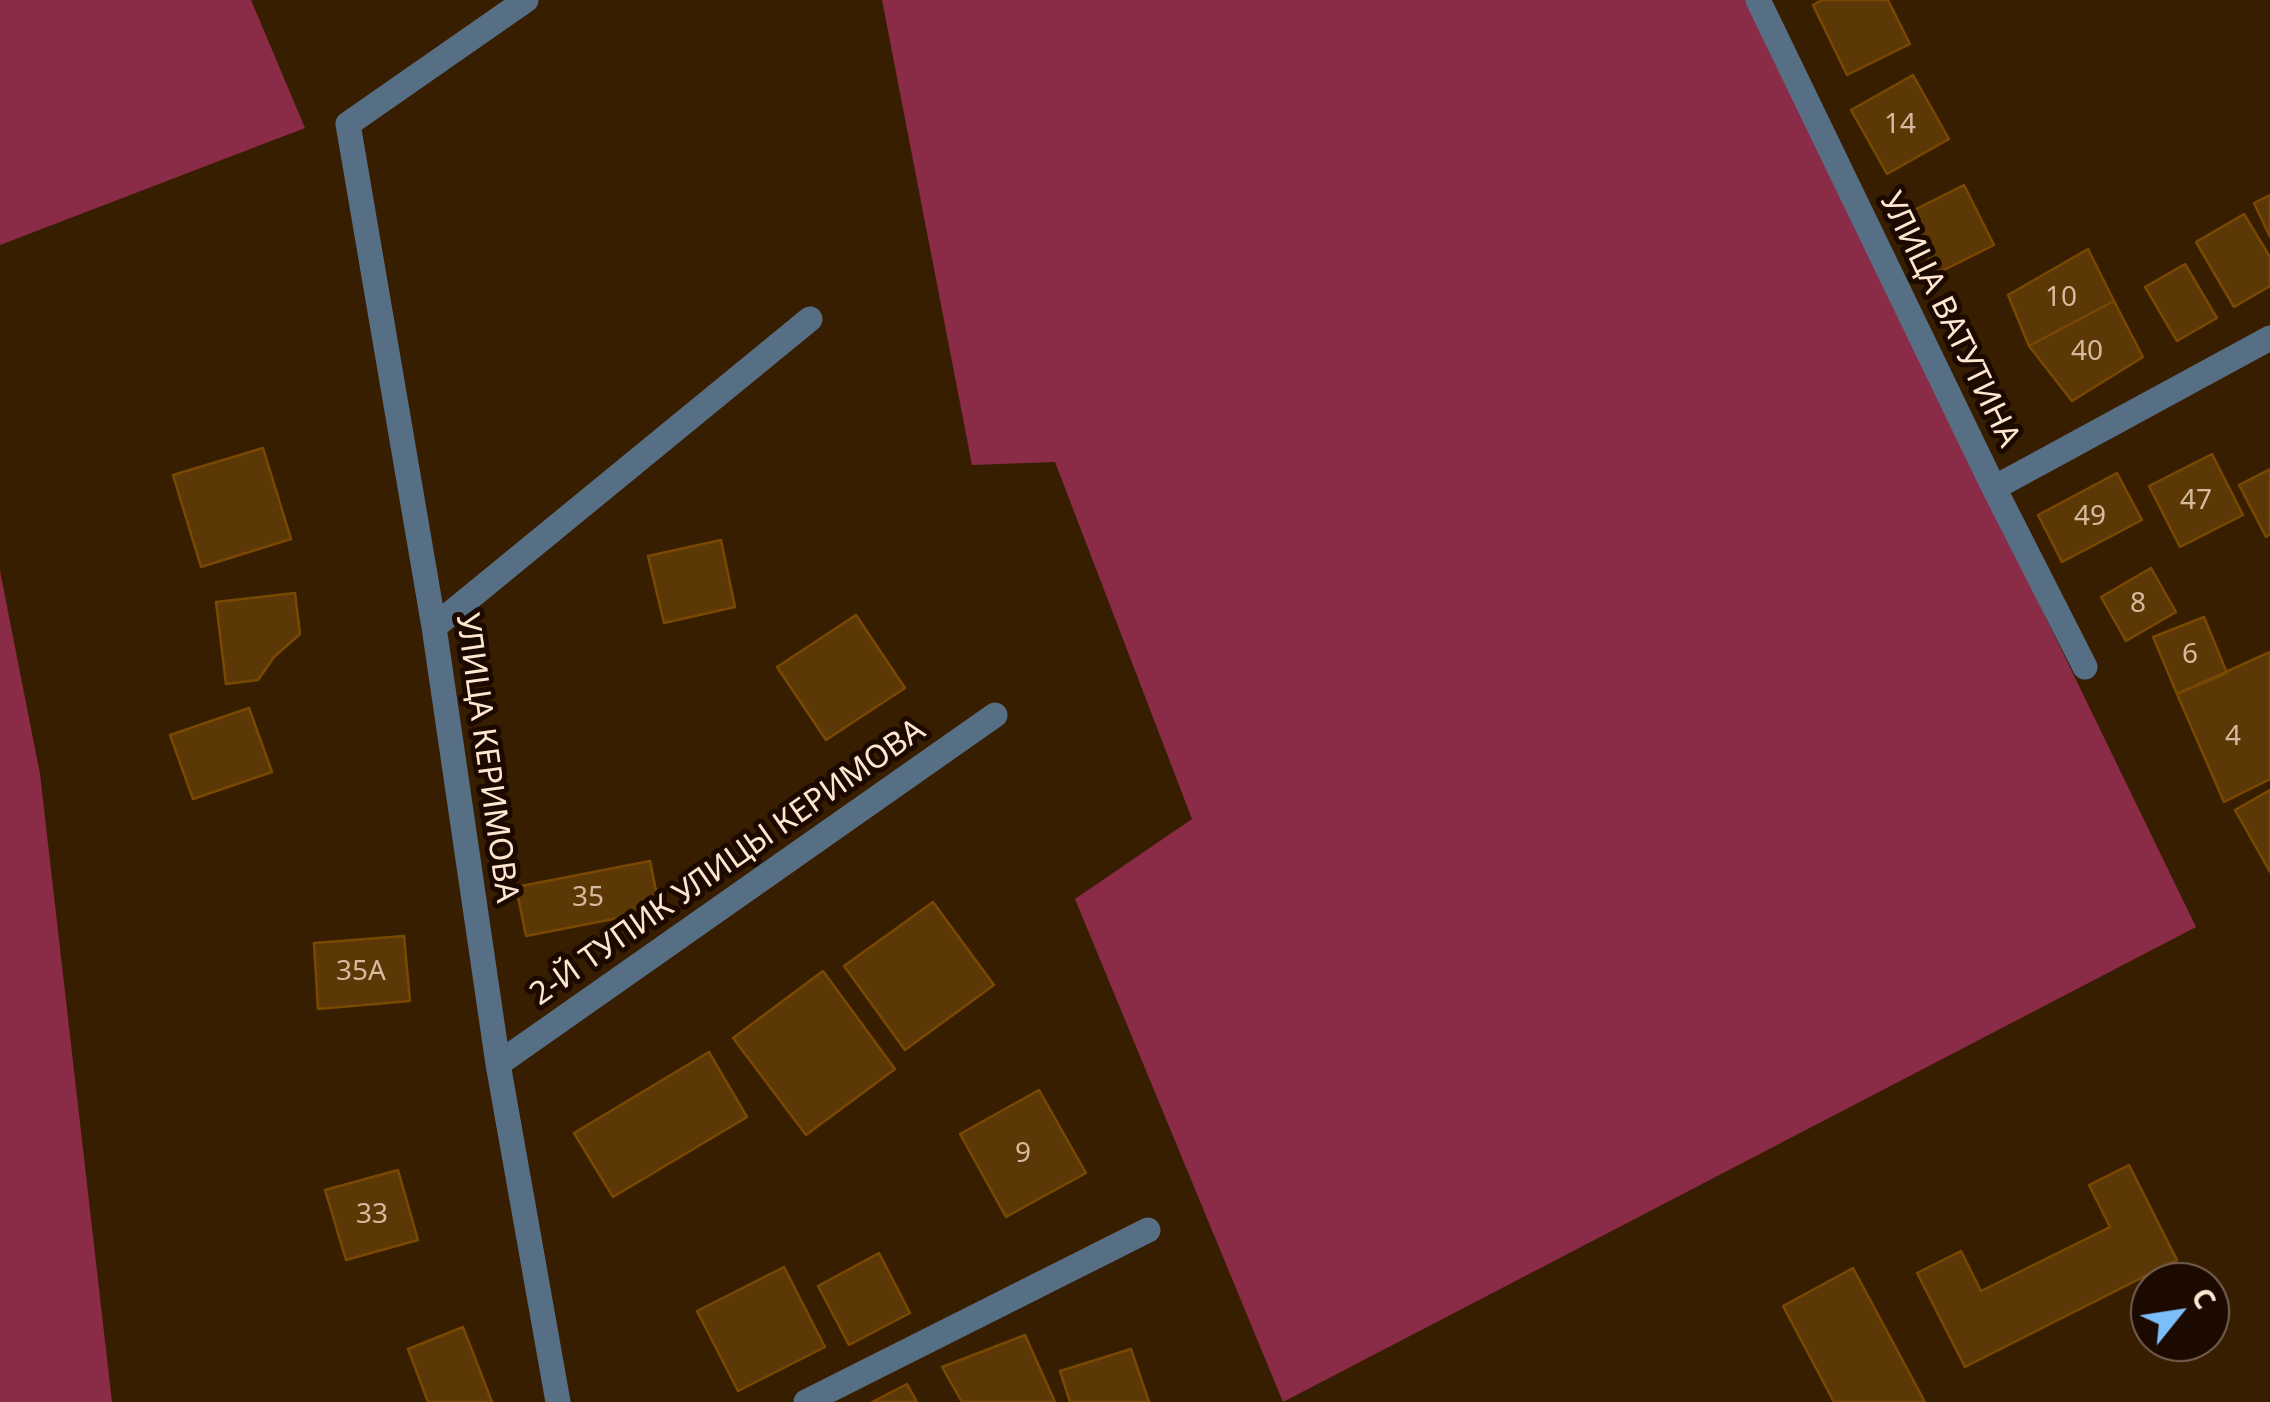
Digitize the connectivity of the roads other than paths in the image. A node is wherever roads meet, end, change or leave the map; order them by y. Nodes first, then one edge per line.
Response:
1 (526, 0) edge
2 (1758, 0) edge
3 (810, 319) dead end
4 (2270, 338) edge
5 (1994, 488) junction
6 (434, 627) junction
7 (2085, 667) dead end
8 (995, 715) dead end
9 (498, 1064) junction
10 (1148, 1230) dead end
11 (558, 1402) edge
12 (806, 1402) edge

1 - 6 street, УЛИЦА КЕРИМОВА
2 - 5 street, УЛИЦА ВАТУТИНА
3 - 6 street
4 - 5 street
5 - 7 street, УЛИЦА ВАТУТИНА
6 - 9 street, УЛИЦА КЕРИМОВА
8 - 9 street, 2-Й ТУПИК УЛИЦЫ КЕРИМОВА
9 - 11 street, УЛИЦА КЕРИМОВА
10 - 12 street

